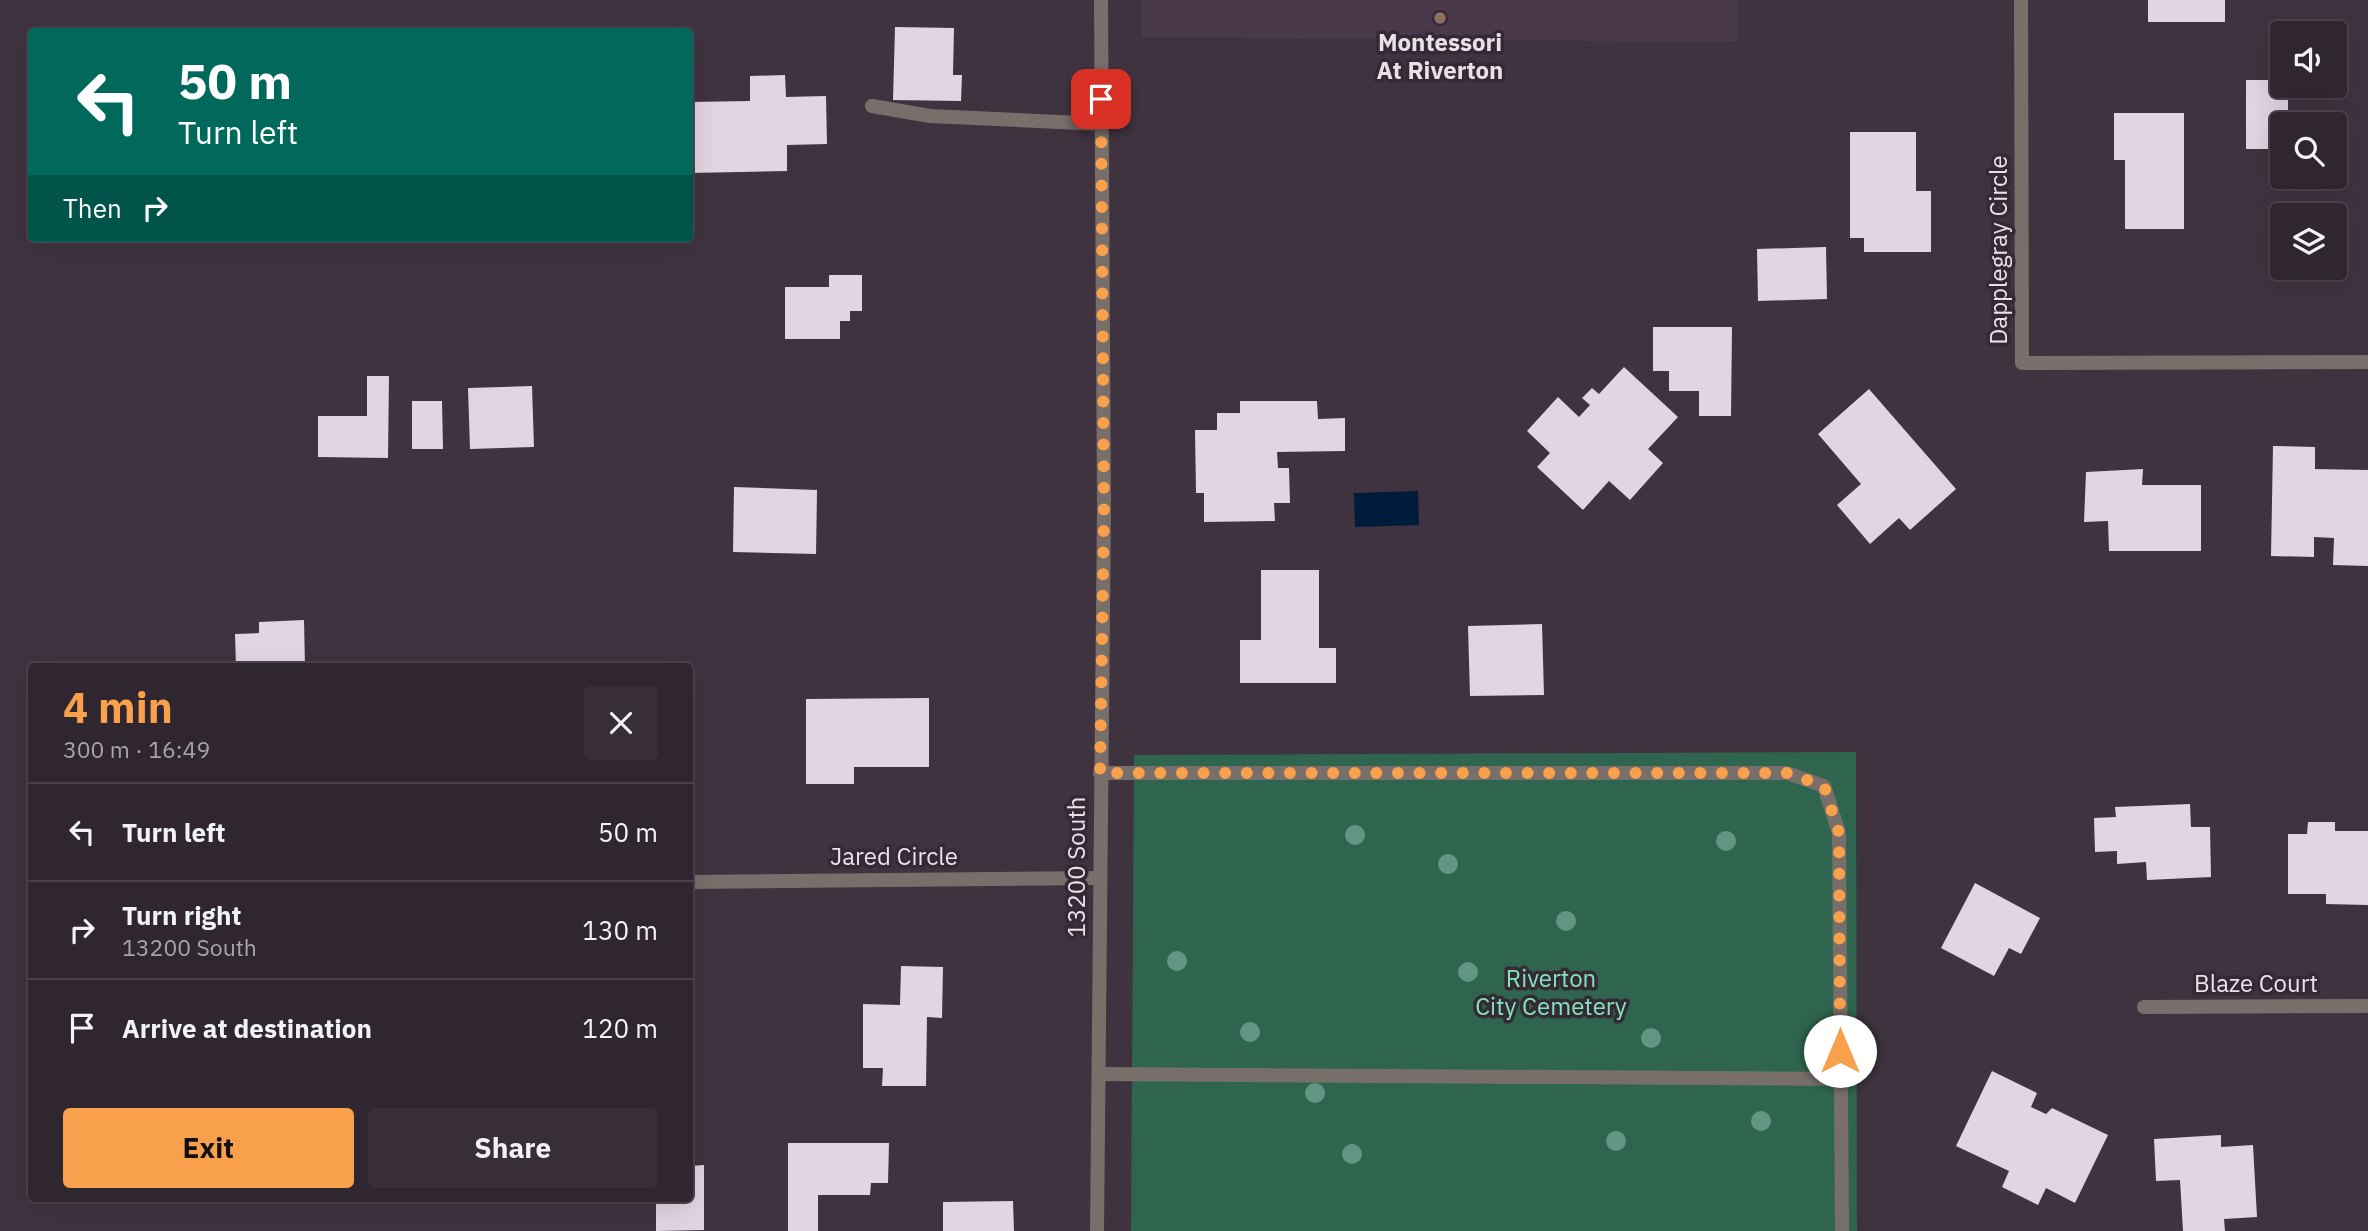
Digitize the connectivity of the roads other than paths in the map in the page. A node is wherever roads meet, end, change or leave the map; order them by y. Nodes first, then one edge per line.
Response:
1 (1101, 0) edge
2 (2021, 0) edge
3 (872, 106) dead end
4 (1102, 124) junction
5 (2368, 362) edge
6 (1100, 773) junction
7 (1100, 878) junction
8 (693, 881) edge
9 (2368, 1006) edge
10 (2144, 1007) dead end
11 (1099, 1074) junction
12 (1841, 1079) junction
13 (1097, 1231) edge
14 (1842, 1231) edge

1 - 4 street, 13200 South
2 - 5 street, Dapplegray Circle
3 - 4 street
4 - 6 street, 13200 South
6 - 7 street, 13200 South
6 - 12 street
7 - 8 street, Jared Circle
7 - 11 street, 13200 South
9 - 10 street, Blaze Court
11 - 12 street
11 - 13 street, 13200 South
12 - 14 street

